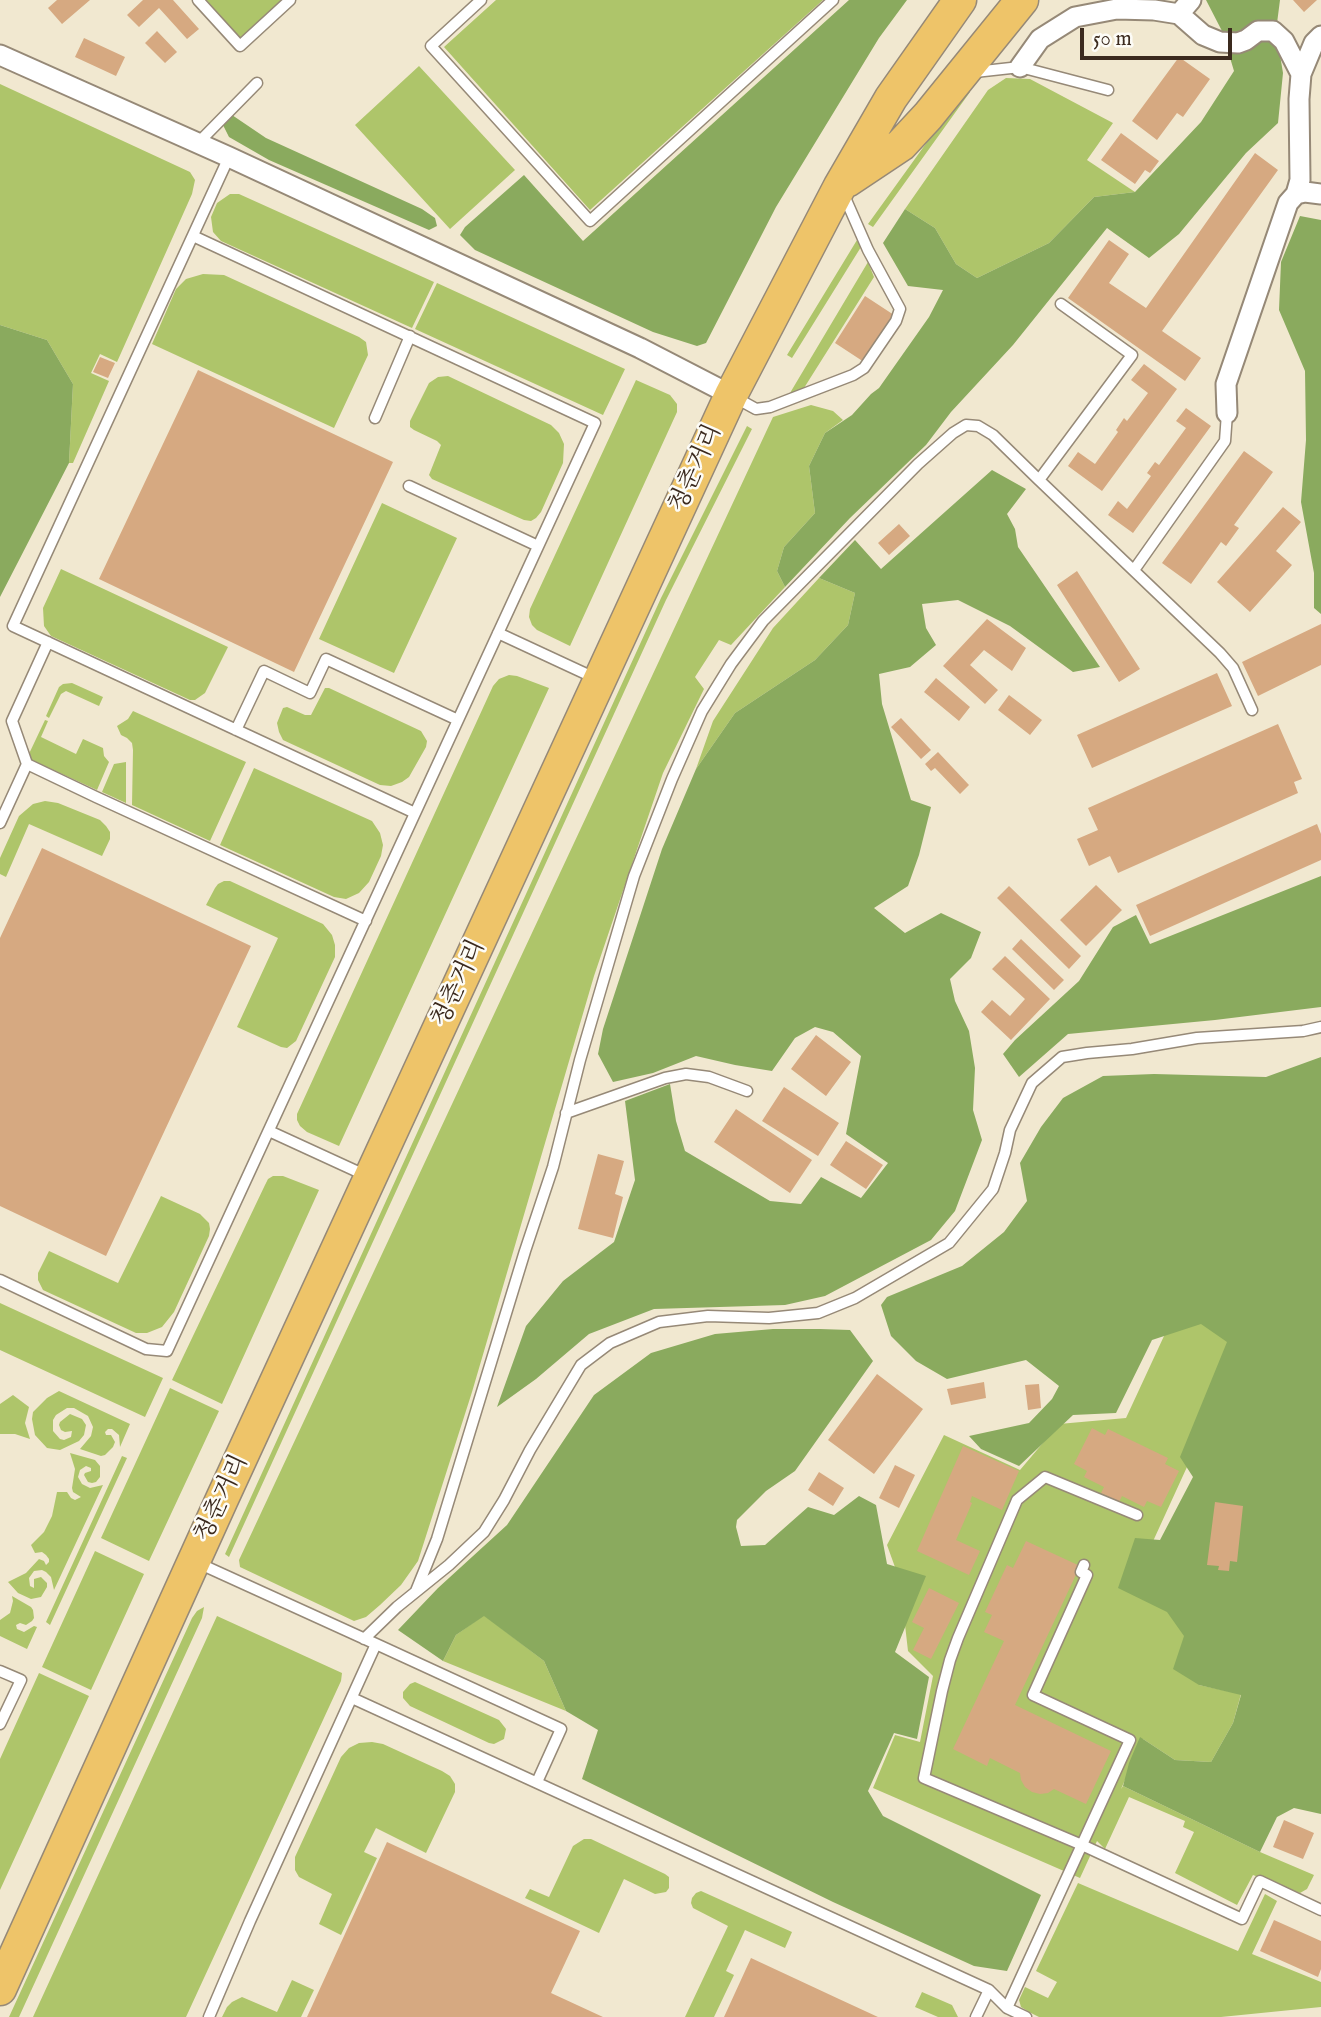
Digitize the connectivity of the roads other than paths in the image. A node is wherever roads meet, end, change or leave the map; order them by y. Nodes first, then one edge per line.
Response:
1 (198, 0) edge
2 (290, 0) edge
3 (481, 0) edge
4 (833, 0) edge
5 (960, 0) edge
6 (1022, 0) edge
7 (1184, 7) edge
8 (1321, 37) edge
9 (0, 55) edge
10 (1020, 67) junction
11 (960, 74) junction
12 (1301, 74) junction
13 (257, 83) dead end
14 (1108, 90) dead end
15 (198, 143) junction
16 (229, 157) junction
17 (840, 186) junction
18 (1296, 194) junction
19 (1321, 194) edge
20 (193, 236) junction
21 (1061, 304) dead end
22 (410, 336) junction
23 (731, 395) junction
24 (1227, 413) joint
25 (375, 418) dead end
26 (1039, 480) junction
27 (409, 486) dead end
28 (538, 546) junction
29 (1134, 570) junction
30 (498, 633) junction
31 (48, 642) junction
32 (600, 681) junction
33 (1252, 710) dead end
34 (458, 720) junction
35 (236, 730) junction
36 (27, 764) junction
37 (415, 813) junction
38 (0, 823) edge
39 (366, 921) junction
40 (1321, 1027) edge
41 (747, 1091) dead end
42 (566, 1113) junction
43 (269, 1131) junction
44 (370, 1178) junction
45 (0, 1280) edge
46 (1137, 1515) dead end
47 (194, 1561) junction
48 (1084, 1565) dead end
49 (416, 1591) junction
50 (364, 1639) junction
51 (376, 1644) junction
52 (0, 1671) edge
53 (352, 1698) junction
54 (0, 1724) edge
55 (537, 1782) junction
56 (1082, 1844) junction
57 (1321, 1910) edge
58 (0, 1989) edge
59 (989, 1990) junction
60 (1007, 2008) junction
61 (209, 2017) edge
62 (976, 2017) edge
63 (1026, 2017) edge

1 - 2 lane
3 - 4 lane
5 - 17 main road, 청춘거리
6 - 11 main road
7 - 10 street
7 - 12 street
8 - 12 street
9 - 15 street
10 - 11 lane
10 - 14 lane
11 - 17 main road
12 - 18 street
13 - 15 lane
15 - 16 street
16 - 20 lane
16 - 23 street
17 - 23 main road, 청춘거리
17 - 23 lane
18 - 19 street
18 - 24 street
20 - 22 lane
20 - 31 lane
21 - 26 lane
22 - 25 lane
22 - 28 lane
23 - 32 main road, 청춘거리
24 - 29 lane
26 - 29 lane
26 - 42 lane
27 - 28 lane
28 - 30 lane
29 - 33 lane
30 - 32 lane
30 - 34 lane
31 - 35 lane
31 - 36 lane
32 - 44 main road, 청춘거리
34 - 35 lane
34 - 37 lane
35 - 37 lane
36 - 38 lane
36 - 39 lane
37 - 39 lane
39 - 43 lane
40 - 49 lane
41 - 42 lane
42 - 49 lane
43 - 44 lane
43 - 45 lane
44 - 47 main road, 청춘거리
46 - 56 lane
47 - 50 lane
47 - 58 main road, 청춘거리
48 - 56 lane
49 - 50 lane
50 - 51 lane
51 - 53 lane
51 - 55 lane
52 - 54 lane
53 - 55 lane
53 - 61 lane
55 - 59 lane
56 - 57 lane
56 - 60 lane
59 - 60 lane
59 - 62 lane
60 - 63 lane

